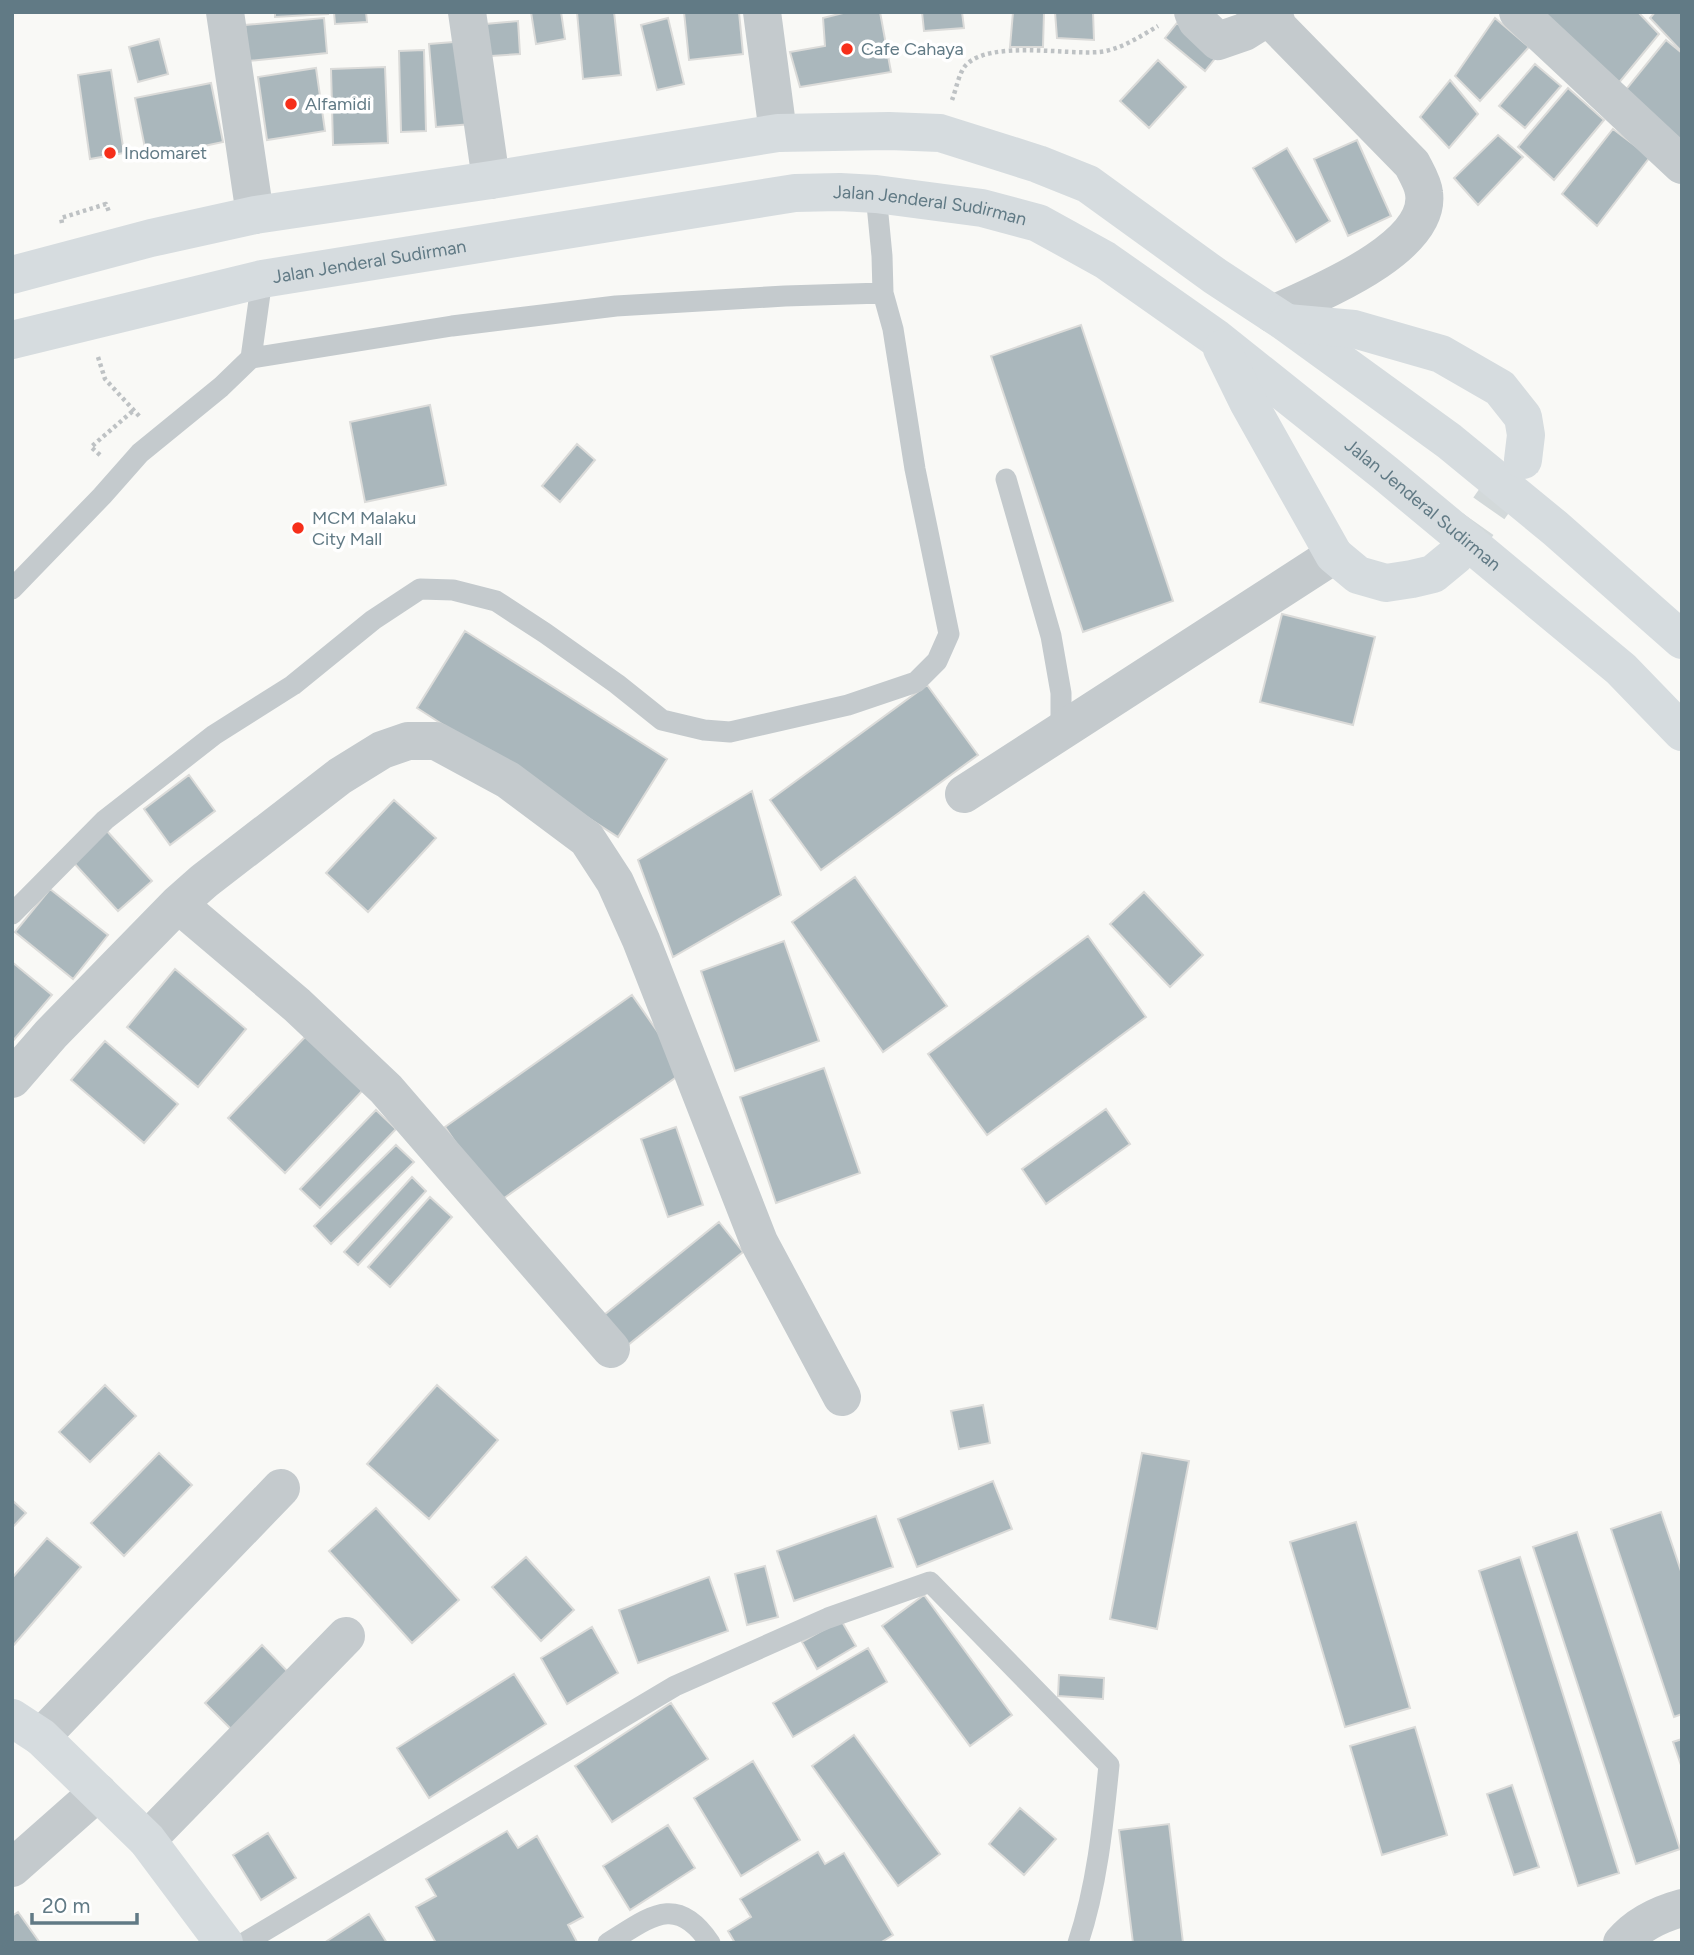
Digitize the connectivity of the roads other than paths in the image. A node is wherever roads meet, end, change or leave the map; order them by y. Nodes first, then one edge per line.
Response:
1 (225, 12) edge
2 (467, 12) edge
3 (762, 12) edge
4 (1518, 12) edge
5 (1273, 13) edge
6 (1178, 18) edge
7 (778, 133) junction
8 (1682, 164) edge
9 (491, 180) junction
10 (876, 194) junction
11 (255, 215) junction
12 (12, 275) edge
13 (1351, 277) junction
14 (262, 279) junction
15 (883, 293) junction
16 (1279, 318) junction
17 (1354, 329) junction
18 (1216, 338) junction
19 (12, 340) edge
20 (251, 358) junction
21 (1523, 460) tunnel mouth
22 (1006, 479) dead end
23 (1334, 555) junction
24 (1456, 555) tunnel mouth
25 (12, 589) edge
26 (1682, 640) edge
27 (1061, 731) junction
28 (1682, 732) edge
29 (964, 794) dead end
30 (178, 904) junction
31 (12, 914) edge
32 (12, 1079) edge
33 (611, 1349) dead end
34 (842, 1397) dead end
35 (281, 1488) dead end
36 (346, 1636) dead end
37 (27, 1728) edge
38 (98, 1792) junction
39 (147, 1840) junction
40 (12, 1868) edge
41 (1682, 1908) edge
42 (224, 1943) edge
43 (244, 1943) edge
44 (608, 1943) edge
45 (710, 1943) edge
46 (1078, 1943) edge
47 (1622, 1943) edge

1 - 11 street
2 - 9 street
3 - 7 street
4 - 8 street
5 - 6 street
5 - 13 street
7 - 9 highway
7 - 16 highway
9 - 11 highway
10 - 14 highway, Jalan Jenderal Sudirman
10 - 15 lane
10 - 18 highway, Jalan Jenderal Sudirman
11 - 12 highway
13 - 16 street
13 - 17 street
14 - 19 highway, Jalan Jenderal Sudirman
14 - 20 lane
15 - 20 lane
15 - 31 lane
16 - 17 highway
16 - 26 highway
17 - 21 highway
18 - 23 highway
18 - 28 highway, Jalan Jenderal Sudirman
20 - 25 lane
22 - 27 lane
23 - 24 highway
23 - 27 street
27 - 29 street
30 - 32 street
30 - 33 street
30 - 34 street
35 - 37 street
36 - 39 street
37 - 38 highway
38 - 39 highway
38 - 40 street
39 - 42 highway
41 - 47 street
43 - 46 lane
44 - 45 lane

